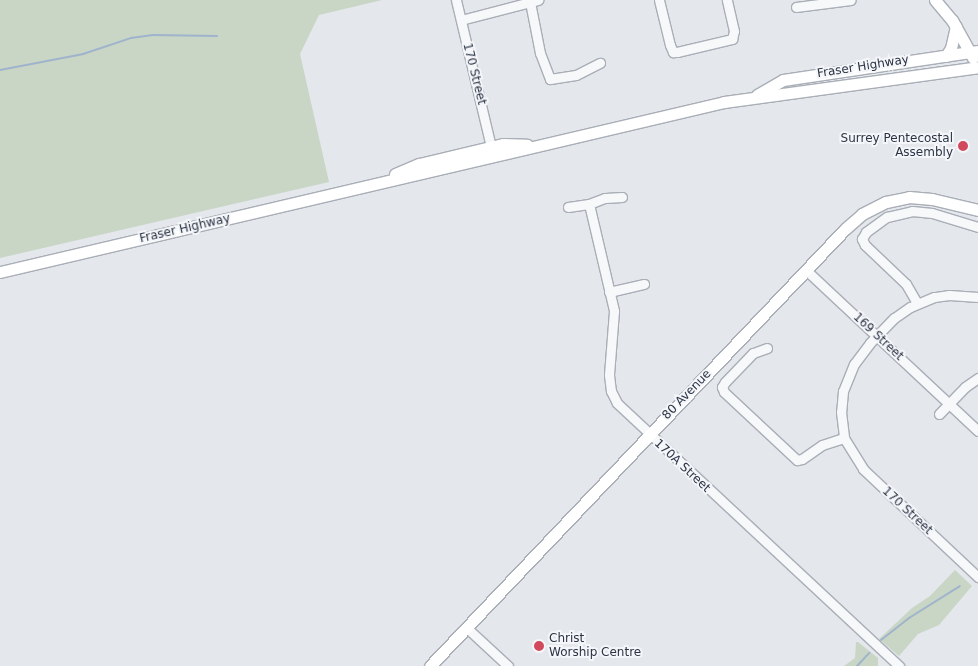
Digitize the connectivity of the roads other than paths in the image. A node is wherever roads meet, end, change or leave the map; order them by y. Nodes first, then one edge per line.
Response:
1 (456, 0) edge
2 (659, 0) edge
3 (727, 0) edge
4 (850, 0) edge
5 (935, 0) edge
6 (534, 1) edge
7 (796, 7) dead end
8 (461, 20) junction
9 (956, 27) junction
10 (974, 52) edge
11 (946, 56) junction
12 (600, 63) dead end
13 (978, 66) edge
14 (753, 97) junction
15 (543, 146) junction
16 (491, 147) junction
17 (458, 155) junction
18 (429, 172) junction
19 (370, 185) junction
20 (622, 197) dead end
21 (589, 204) junction
22 (568, 207) dead end
23 (978, 210) edge
24 (978, 227) edge
25 (806, 270) junction
26 (0, 272) edge
27 (644, 284) dead end
28 (609, 292) junction
29 (978, 297) edge
30 (917, 303) junction
31 (876, 336) junction
32 (768, 348) dead end
33 (978, 378) edge
34 (948, 404) junction
35 (939, 414) dead end
36 (978, 431) edge
37 (649, 435) junction
38 (844, 438) junction
39 (978, 577) edge
40 (467, 628) junction
41 (430, 666) edge
42 (508, 666) edge
43 (899, 666) edge

1 - 8 street, 170 Street
2 - 3 street
4 - 7 street
5 - 9 main road
6 - 8 street
6 - 12 street
8 - 16 street, 170 Street
9 - 10 main road
9 - 11 main road
10 - 11 main road, Fraser Highway
10 - 13 main road
11 - 14 main road, Fraser Highway
13 - 14 main road, Fraser Highway
14 - 15 main road, Fraser Highway
15 - 16 main road, Fraser Highway
15 - 18 main road, Fraser Highway
16 - 17 main road, Fraser Highway
17 - 18 main road
17 - 19 main road, Fraser Highway
18 - 19 main road, Fraser Highway
19 - 26 main road, Fraser Highway
20 - 21 street
21 - 22 street
21 - 28 street, 170A Street
23 - 25 main road, 80 Avenue
24 - 30 street
25 - 31 street, 169 Street
25 - 37 main road, 80 Avenue
27 - 28 street
28 - 37 street, 170A Street
29 - 30 street, 170 Street
30 - 31 street, 170 Street
31 - 34 street, 169 Street
31 - 38 street, 170 Street
32 - 38 street
33 - 34 street
34 - 35 street
34 - 36 street, 169 Street
37 - 40 main road, 80 Avenue
37 - 43 street, 170A Street
38 - 39 street, 170 Street
40 - 41 main road, 80 Avenue
40 - 42 street

